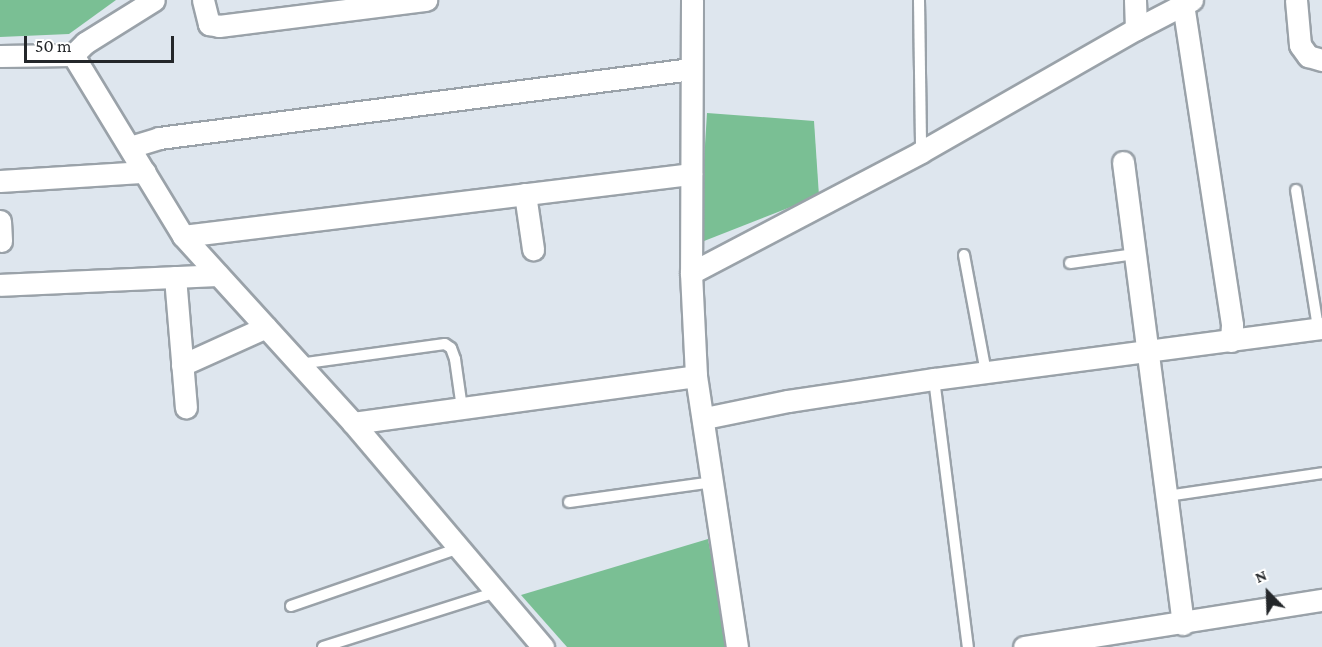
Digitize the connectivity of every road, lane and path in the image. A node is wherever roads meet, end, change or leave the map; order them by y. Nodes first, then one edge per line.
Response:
1 (154, 0) edge
2 (203, 0) edge
3 (426, 0) edge
4 (692, 0) edge
5 (919, 0) edge
6 (1135, 0) edge
7 (1296, 0) edge
8 (1188, 2) edge
9 (1136, 29) junction
10 (73, 55) junction
11 (0, 56) edge
12 (1322, 60) edge
13 (691, 69) junction
14 (130, 147) junction
15 (921, 152) junction
16 (1123, 162) dead end
17 (145, 172) junction
18 (691, 174) junction
19 (0, 181) edge
20 (1296, 190) dead end
21 (525, 194) junction
22 (183, 236) junction
23 (533, 249) dead end
24 (1135, 254) junction
25 (964, 255) dead end
26 (1070, 262) dead end
27 (691, 273) junction
28 (218, 275) junction
29 (175, 277) junction
30 (0, 285) edge
31 (266, 327) junction
32 (1320, 328) edge
33 (1231, 341) junction
34 (1148, 352) junction
35 (299, 364) junction
36 (182, 365) junction
37 (986, 372) junction
38 (696, 376) junction
39 (934, 379) junction
40 (186, 408) dead end
41 (462, 408) junction
42 (705, 418) junction
43 (353, 423) junction
44 (1322, 472) edge
45 (714, 482) junction
46 (1167, 496) junction
47 (569, 502) dead end
48 (459, 548) junction
49 (496, 592) junction
50 (1322, 600) edge
51 (291, 606) dead end
52 (1183, 624) junction
53 (1113, 640) edge
54 (323, 647) edge
55 (543, 647) edge
56 (737, 647) edge
57 (968, 647) edge
58 (1024, 647) edge

1 - 10 street
2 - 3 street
4 - 13 street
5 - 15 lane
6 - 9 street
7 - 12 street
8 - 9 street
8 - 33 street
9 - 15 street
10 - 11 street
10 - 14 street
13 - 14 street
13 - 18 street
14 - 17 street
15 - 27 street
16 - 24 street
17 - 19 street
17 - 22 street
18 - 21 street
18 - 27 street
20 - 32 lane
21 - 22 street
21 - 23 street
22 - 28 street
24 - 26 lane
24 - 34 street
25 - 37 lane
27 - 38 street
28 - 29 street
28 - 31 street
29 - 30 street
29 - 36 street
31 - 35 street
31 - 36 street
32 - 33 street
33 - 34 street
34 - 37 street
34 - 46 street
35 - 41 lane
35 - 43 street
36 - 40 street
37 - 39 street
38 - 41 street
38 - 42 street
39 - 42 street
39 - 57 lane
41 - 43 street
42 - 45 street
43 - 48 street
44 - 46 lane
45 - 47 lane
45 - 56 street
46 - 52 street
48 - 49 street
48 - 51 lane
49 - 54 lane
49 - 55 street
50 - 52 street
52 - 53 street
53 - 58 street

